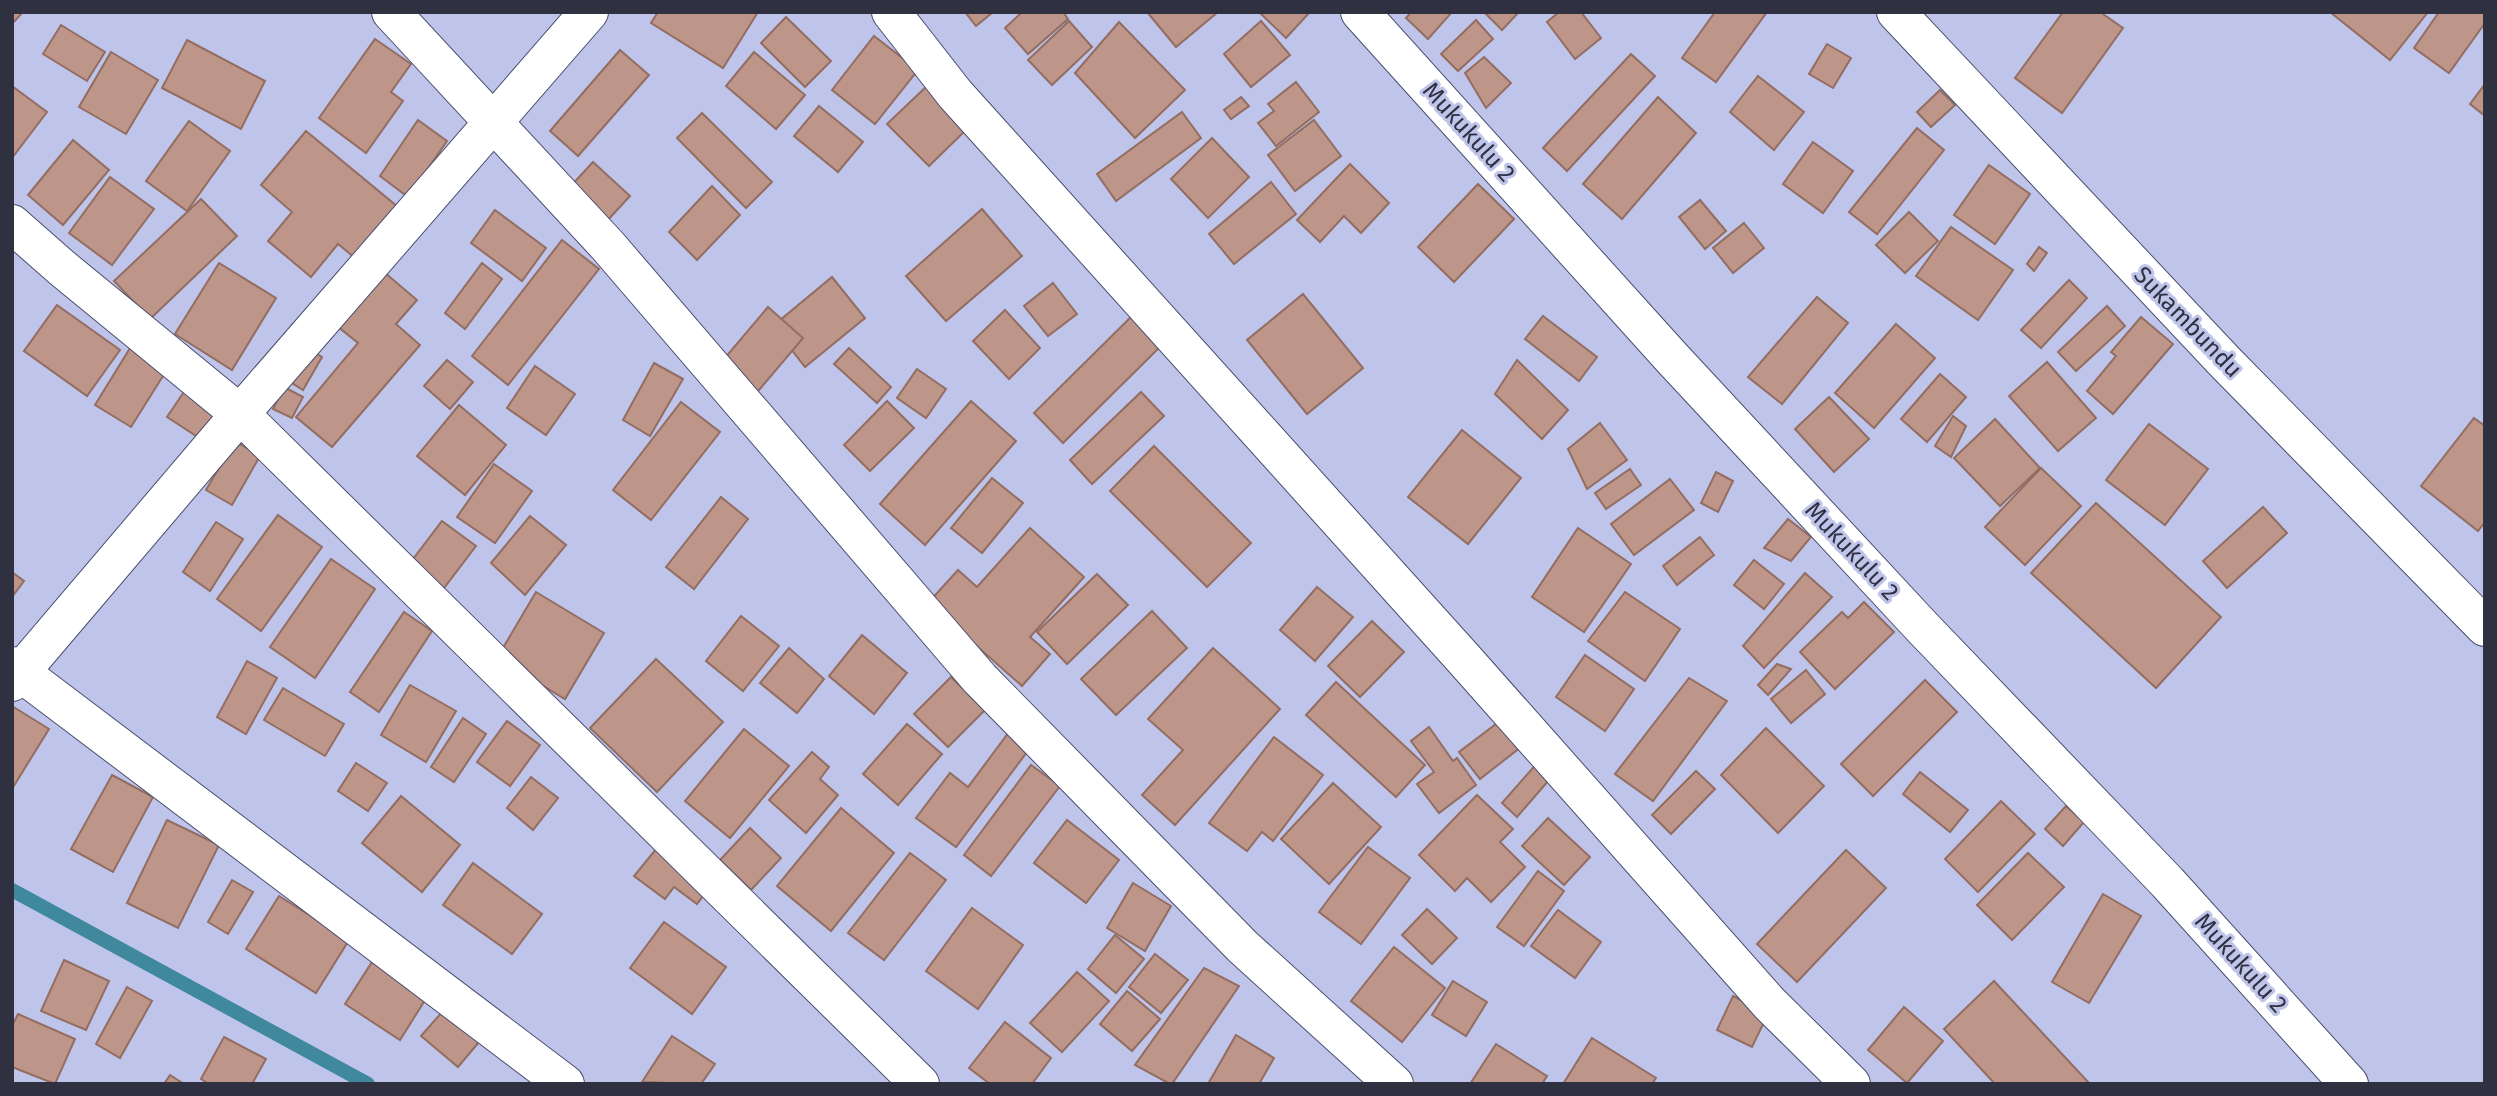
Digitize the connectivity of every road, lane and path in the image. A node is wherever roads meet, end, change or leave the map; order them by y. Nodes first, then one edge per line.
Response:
1 (391, 12) edge
2 (589, 12) edge
3 (891, 12) edge
4 (1360, 12) edge
5 (1896, 12) edge
6 (495, 123) junction
7 (12, 223) edge
8 (240, 414) junction
9 (2485, 627) edge
10 (15, 673) edge
11 (565, 1084) edge
12 (920, 1084) edge
13 (1394, 1084) edge
14 (1851, 1084) edge
15 (2349, 1084) edge

1 - 6 street
2 - 6 street
3 - 14 street
4 - 15 street, Mukukulu 2
5 - 9 street, Sukambundu
6 - 8 street
6 - 13 street
7 - 8 street
8 - 10 street
8 - 12 street
10 - 11 street

